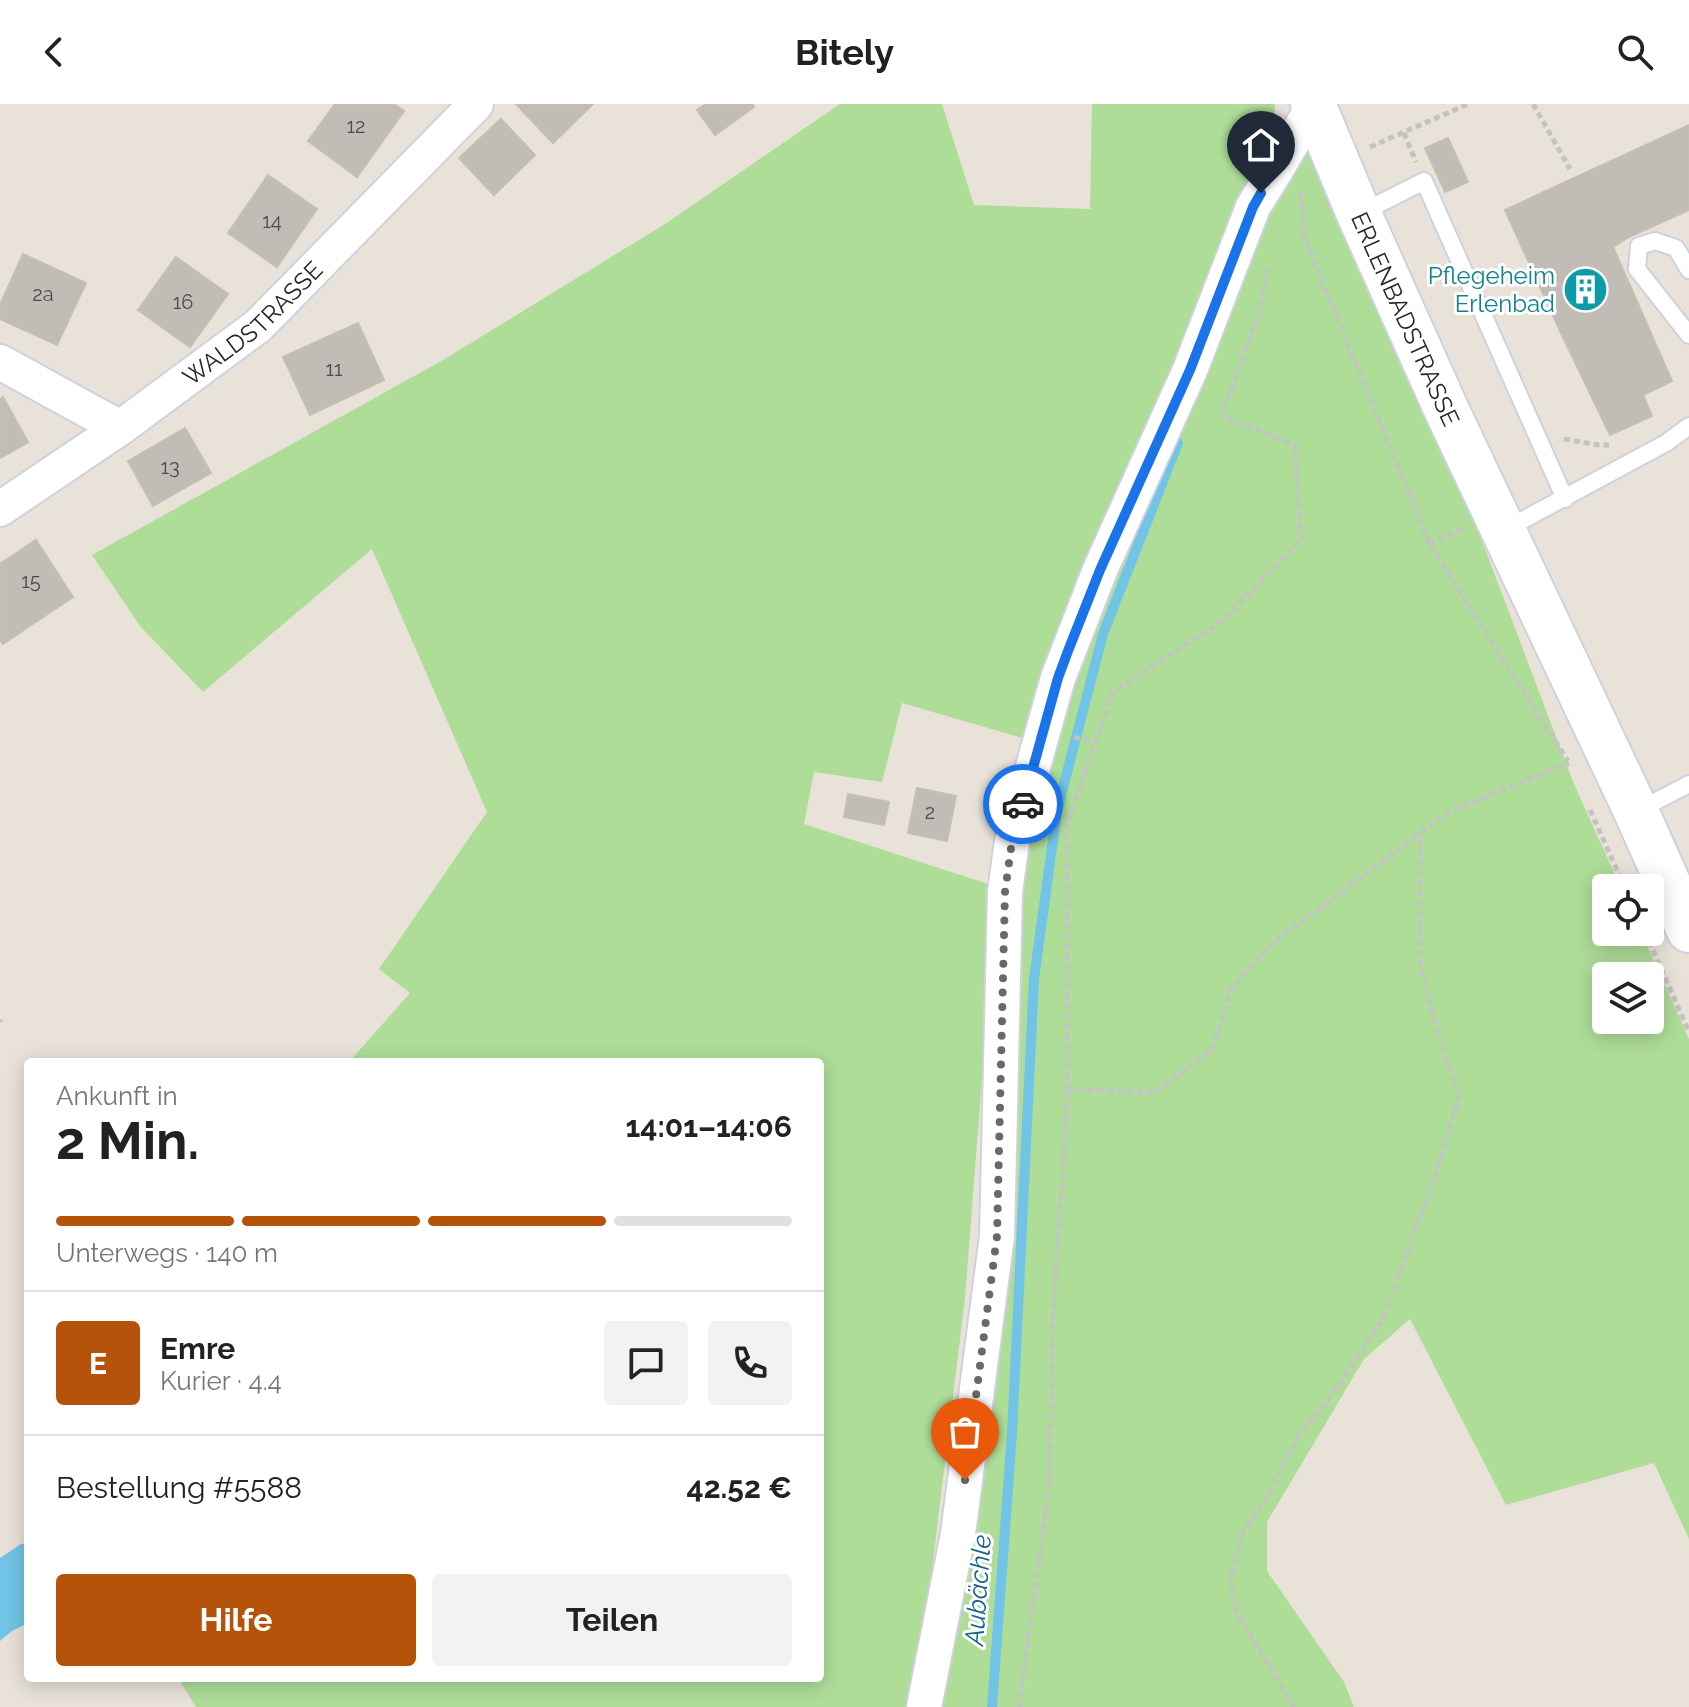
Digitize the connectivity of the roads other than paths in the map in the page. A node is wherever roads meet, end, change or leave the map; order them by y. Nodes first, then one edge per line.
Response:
1 (476, 104) edge
2 (1292, 141) edge
3 (1359, 214) junction
4 (1689, 270) edge
5 (1689, 335) edge
6 (0, 362) edge
7 (1688, 425) edge
8 (120, 428) junction
9 (1565, 499) junction
10 (0, 509) edge
11 (1503, 530) junction
12 (1689, 784) edge
13 (1636, 811) junction
14 (1689, 930) edge
15 (924, 1707) edge

1 - 8 street, WALDSTRASSE
2 - 3 main road, ERLENBADSTRASSE
2 - 15 street
3 - 9 lane
3 - 11 main road, ERLENBADSTRASSE
4 - 5 lane
6 - 8 street
7 - 9 lane
8 - 10 street, WALDSTRASSE
9 - 11 lane
11 - 13 main road, ERLENBADSTRASSE
12 - 13 lane
13 - 14 main road, ERLENBADSTRASSE

